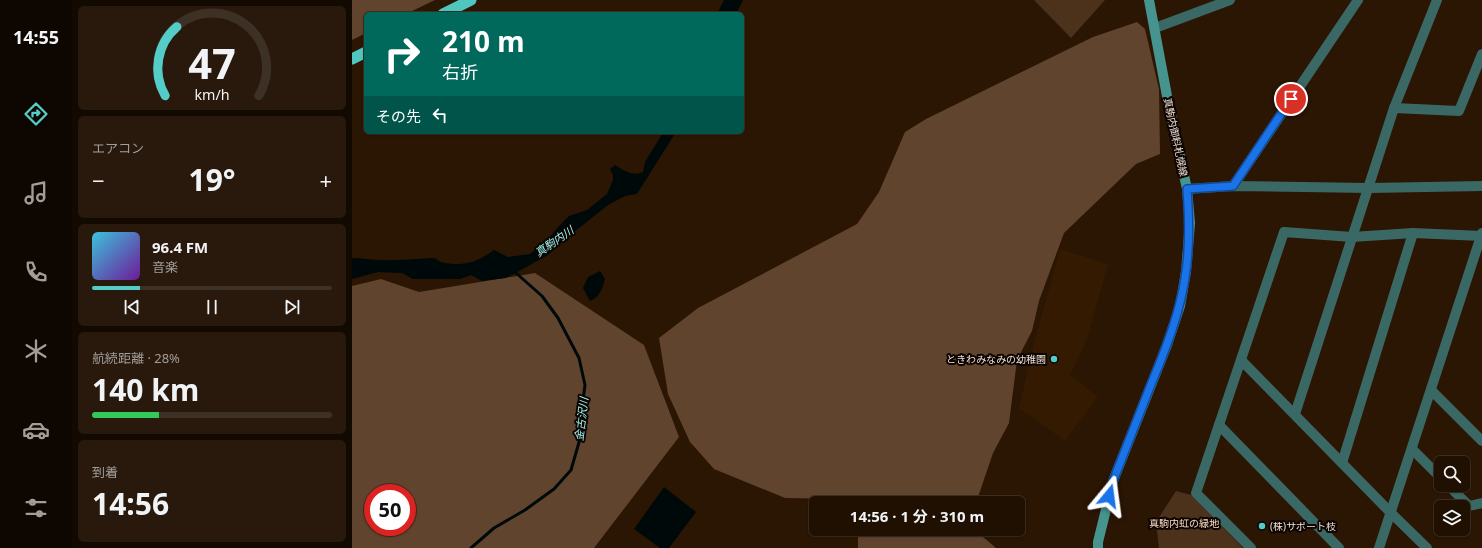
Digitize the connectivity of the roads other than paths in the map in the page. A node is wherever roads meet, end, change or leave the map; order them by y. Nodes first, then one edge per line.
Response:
1 (471, 0) edge
2 (1149, 0) edge
3 (1230, 0) edge
4 (1358, 0) edge
5 (1437, 0) edge
6 (447, 12) edge
7 (1155, 28) junction
8 (364, 53) edge
9 (1482, 54) edge
10 (352, 59) edge
11 (1394, 108) junction
12 (1233, 186) junction
13 (1482, 186) edge
14 (1369, 188) junction
15 (1187, 189) junction
16 (1413, 233) junction
17 (1482, 235) edge
18 (1352, 237) junction
19 (1241, 360) junction
20 (1431, 390) junction
21 (1295, 414) junction
22 (1219, 425) junction
23 (1482, 441) edge
24 (1412, 449) junction
25 (1342, 463) junction
26 (1434, 471) edge
27 (1455, 492) edge
28 (1482, 503) edge
29 (1390, 512) junction
30 (1098, 548) edge
31 (1251, 548) edge
32 (1339, 548) edge
33 (1379, 548) edge
34 (1427, 548) edge

1 - 6 highway
2 - 7 main road, 真駒内御料札幌線
3 - 7 street
4 - 12 street
5 - 11 street
7 - 15 main road, 真駒内御料札幌線
8 - 10 highway
9 - 11 street
11 - 14 street
12 - 14 street
12 - 15 street
13 - 14 street
14 - 18 street
15 - 30 main road, 真駒内御料札幌線
16 - 17 street
16 - 18 street
16 - 25 street
17 - 20 street
18 - 19 street
18 - 21 street
19 - 21 street
19 - 22 street
20 - 23 street
20 - 24 street
21 - 25 street
22 - 31 street
22 - 32 street
24 - 26 street
24 - 29 street
25 - 29 street
27 - 28 street
29 - 33 street
29 - 34 street

